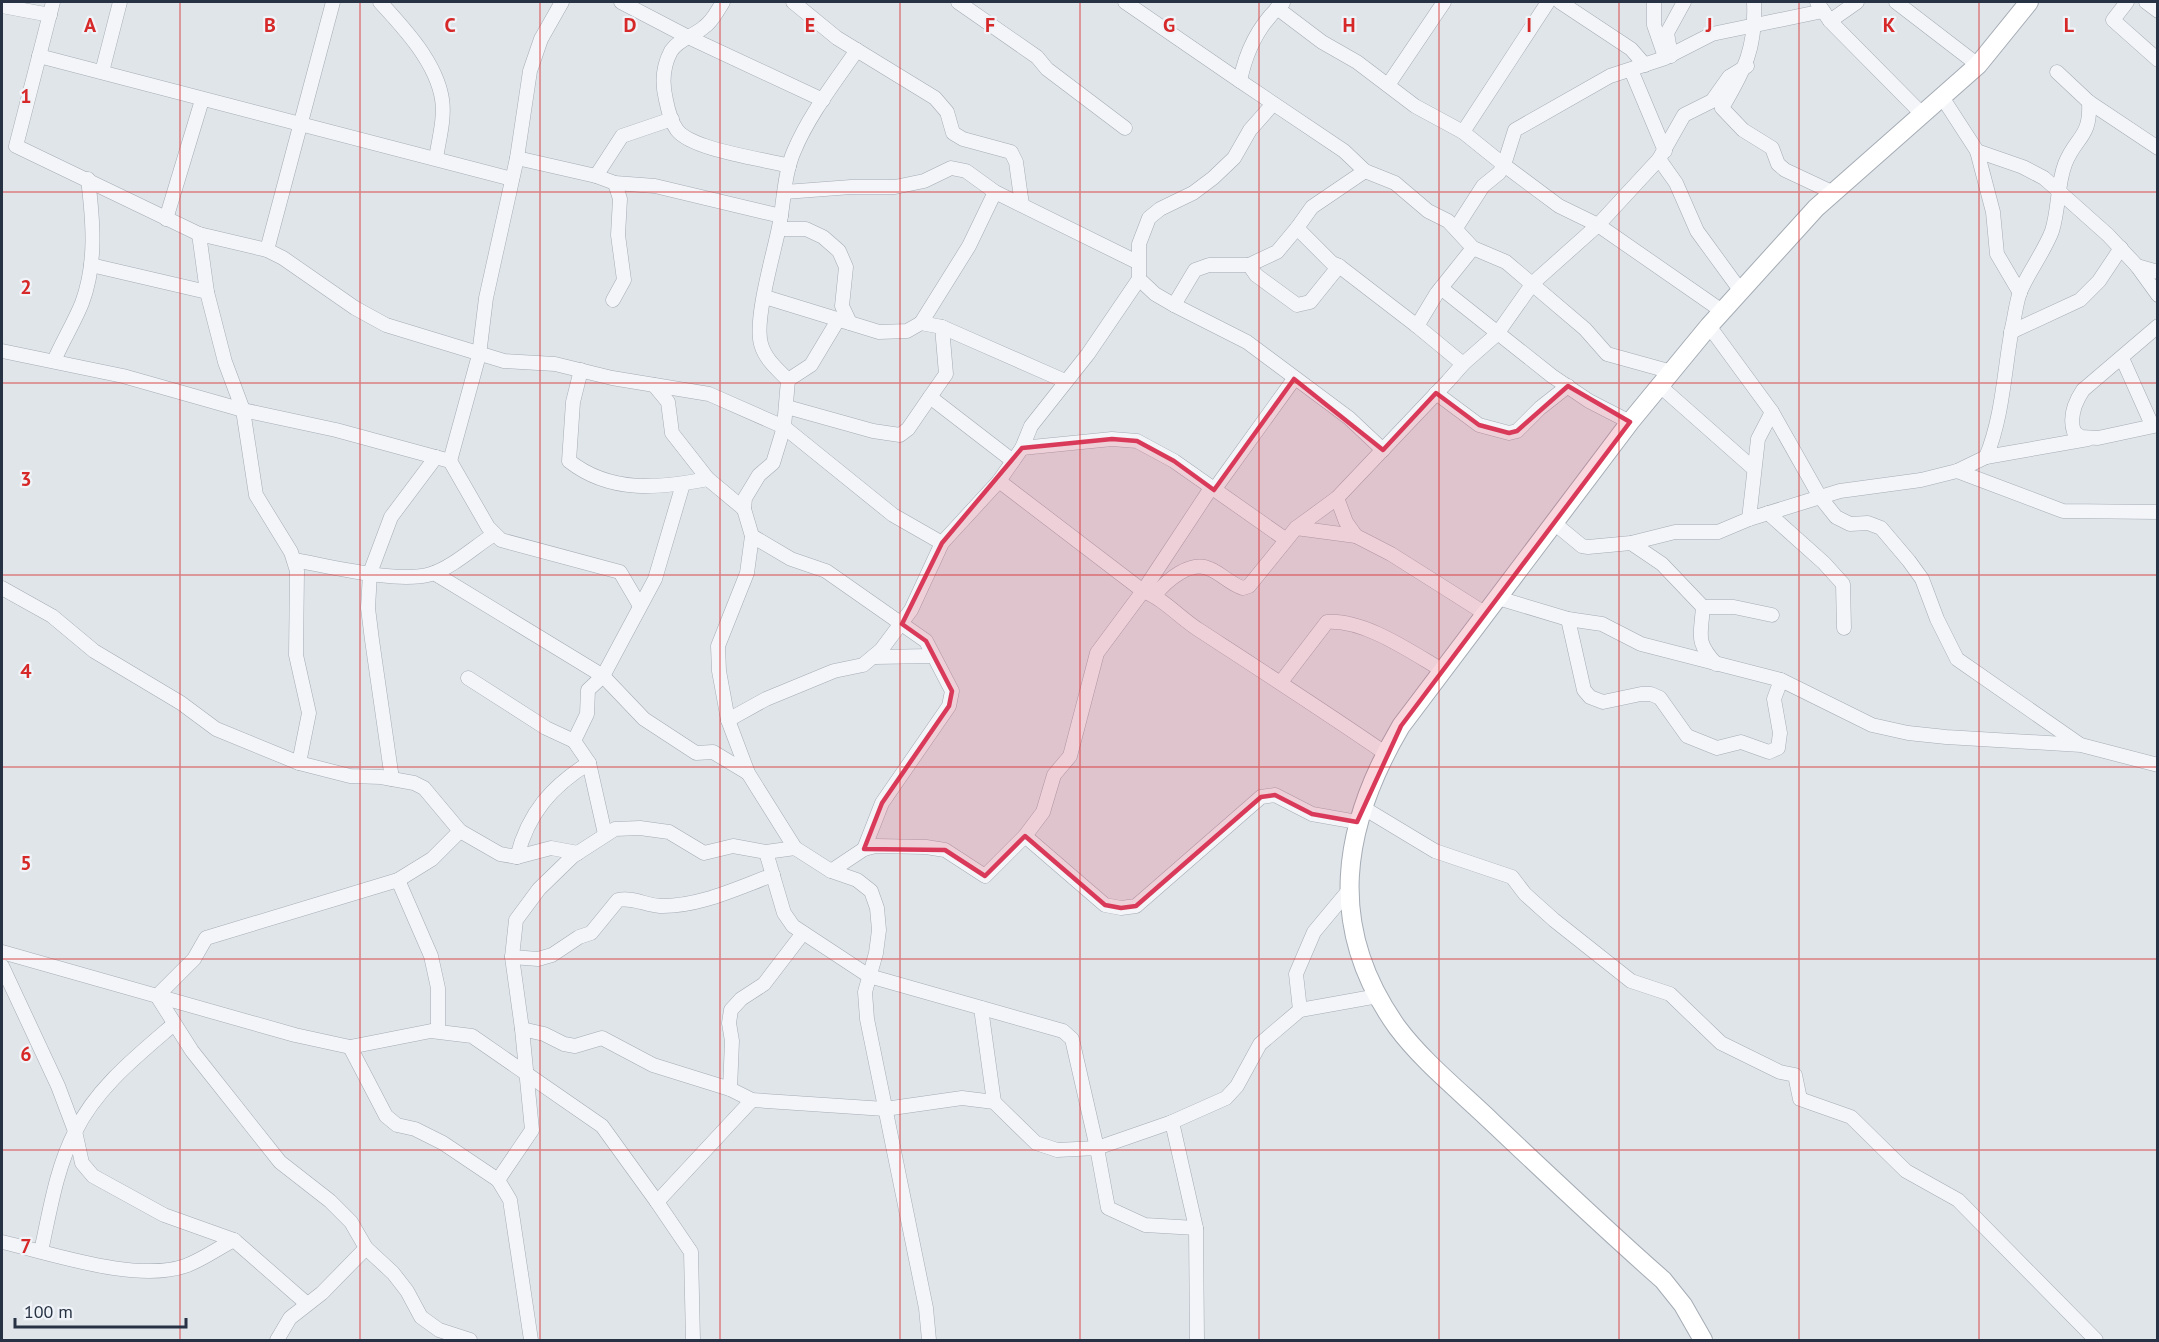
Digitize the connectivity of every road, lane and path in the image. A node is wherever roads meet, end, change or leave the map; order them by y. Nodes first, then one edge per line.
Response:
1 (120, 2) edge
2 (333, 2) edge
3 (381, 2) edge
4 (562, 2) edge
5 (621, 2) edge
6 (723, 2) edge
7 (793, 2) edge
8 (958, 2) edge
9 (1125, 2) edge
10 (1444, 2) edge
11 (1548, 2) edge
12 (1560, 2) edge
13 (1654, 2) edge
14 (1684, 2) edge
15 (1754, 2) edge
16 (1857, 2) edge
17 (1896, 2) edge
18 (2029, 2) edge
19 (2127, 2) edge
20 (1281, 5) edge
21 (2, 6) edge
22 (51, 8) edge
23 (1823, 11) edge
24 (1755, 24) junction
25 (688, 37) junction
26 (856, 50) junction
27 (39, 56) junction
28 (1668, 57) junction
29 (2157, 60) edge
30 (1978, 65) junction
31 (1645, 66) junction
32 (1747, 66) junction
33 (1631, 69) junction
34 (102, 72) junction
35 (2057, 72) dead end
36 (1240, 81) junction
37 (1388, 85) junction
38 (1942, 97) junction
39 (202, 100) junction
40 (823, 100) junction
41 (2089, 102) junction
42 (1273, 104) junction
43 (1922, 114) junction
44 (672, 119) junction
45 (300, 122) junction
46 (1125, 128) dead end
47 (1463, 132) junction
48 (16, 146) junction
49 (2, 147) edge
50 (2157, 148) edge
51 (1977, 151) junction
52 (1662, 155) junction
53 (436, 158) junction
54 (517, 158) junction
55 (1504, 165) junction
56 (789, 166) junction
57 (1365, 171) junction
58 (596, 176) junction
59 (88, 179) junction
60 (512, 179) junction
61 (615, 183) junction
62 (785, 192) junction
63 (995, 192) junction
64 (1834, 193) junction
65 (2060, 193) junction
66 (1022, 205) junction
67 (166, 219) junction
68 (780, 223) junction
69 (1598, 225) junction
70 (1297, 228) junction
71 (1456, 228) junction
72 (199, 234) junction
73 (1473, 248) junction
74 (2121, 248) junction
75 (267, 250) junction
76 (1137, 262) junction
77 (91, 265) junction
78 (1249, 266) junction
79 (1339, 266) junction
80 (2137, 266) junction
81 (2157, 272) edge
82 (1139, 279) junction
83 (1533, 283) junction
84 (1441, 288) junction
85 (1740, 291) junction
86 (207, 292) junction
87 (2020, 293) junction
88 (2157, 295) edge
89 (765, 297) junction
90 (613, 300) dead end
91 (1174, 305) junction
92 (1722, 311) junction
93 (844, 321) junction
94 (921, 323) junction
95 (1709, 326) junction
96 (2157, 326) edge
97 (942, 327) junction
98 (1417, 327) junction
99 (2011, 332) junction
100 (1497, 334) junction
101 (2, 351) edge
102 (479, 355) junction
103 (2122, 358) junction
104 (54, 361) junction
105 (1463, 364) junction
106 (581, 370) junction
107 (1666, 379) junction
108 (788, 380) junction
109 (1294, 380) junction
110 (1065, 381) junction
111 (654, 386) junction
112 (1568, 386) junction
113 (1436, 393) junction
114 (930, 397) junction
115 (787, 406) junction
116 (243, 410) junction
117 (1772, 412) junction
118 (1630, 422) junction
119 (2155, 425) edge
120 (784, 427) junction
121 (2088, 439) junction
122 (1022, 448) junction
123 (1383, 450) junction
124 (436, 457) junction
125 (1986, 457) junction
126 (450, 461) junction
127 (1013, 461) junction
128 (1754, 469) junction
129 (1957, 471) junction
130 (708, 479) junction
131 (999, 480) junction
132 (683, 484) junction
133 (1212, 489) junction
134 (1820, 497) junction
135 (1337, 498) junction
136 (744, 509) junction
137 (1768, 513) junction
138 (2157, 513) edge
139 (1749, 519) junction
140 (1554, 523) junction
141 (1296, 528) junction
142 (493, 535) junction
143 (752, 536) junction
144 (1356, 536) junction
145 (1285, 539) junction
146 (942, 543) junction
147 (1630, 543) junction
148 (294, 560) junction
149 (370, 573) junction
150 (434, 573) junction
151 (2, 588) edge
152 (1149, 593) junction
153 (1498, 598) junction
154 (640, 606) junction
155 (1703, 607) junction
156 (1486, 614) junction
157 (1772, 615) dead end
158 (1568, 619) junction
159 (902, 624) junction
160 (1844, 628) dead end
161 (874, 657) junction
162 (932, 657) junction
163 (1716, 664) junction
164 (1442, 670) junction
165 (603, 676) junction
166 (468, 678) dead end
167 (1781, 680) junction
168 (1281, 682) junction
169 (728, 720) junction
170 (574, 741) junction
171 (2081, 745) junction
172 (1385, 753) junction
173 (299, 763) junction
174 (589, 763) junction
175 (2157, 765) edge
176 (748, 773) junction
177 (392, 779) junction
178 (1359, 814) junction
179 (460, 831) junction
180 (605, 834) junction
181 (1025, 836) junction
182 (795, 848) junction
183 (864, 849) junction
184 (766, 852) junction
185 (578, 853) junction
186 (517, 857) junction
187 (831, 871) junction
188 (773, 875) junction
189 (398, 880) junction
190 (1349, 890) junction
191 (803, 933) junction
192 (2, 952) edge
193 (512, 957) junction
194 (2, 966) edge
195 (869, 976) junction
196 (157, 996) junction
197 (1378, 996) junction
198 (981, 1008) junction
199 (1300, 1010) junction
200 (174, 1024) junction
201 (522, 1029) junction
202 (438, 1031) junction
203 (350, 1047) junction
204 (526, 1073) junction
205 (730, 1089) junction
206 (752, 1100) junction
207 (994, 1102) junction
208 (885, 1109) junction
209 (1172, 1122) junction
210 (75, 1131) junction
211 (1097, 1148) junction
212 (498, 1179) junction
213 (657, 1202) junction
214 (1196, 1228) junction
215 (234, 1240) junction
216 (2, 1242) edge
217 (366, 1248) junction
218 (41, 1251) junction
219 (306, 1304) junction
220 (277, 1341) edge
221 (470, 1341) edge
222 (531, 1341) edge
223 (693, 1341) edge
224 (929, 1341) edge
225 (1197, 1341) edge
226 (1703, 1341) edge
227 (2096, 1341) edge

1 - 34 street
2 - 45 street
3 - 53 street
4 - 54 street
5 - 25 street
6 - 25 street
7 - 26 street
8 - 46 street
9 - 36 street
10 - 37 street
11 - 47 street
12 - 31 street
13 - 28 street
14 - 28 street
15 - 24 street
16 - 23 street
17 - 30 street
18 - 30 main road
19 - 29 street
20 - 36 street
20 - 37 street
21 - 22 street
22 - 27 street
23 - 24 street
23 - 43 street
24 - 28 street
24 - 32 street
25 - 40 street
25 - 44 street
26 - 40 street
26 - 66 street
27 - 34 street
27 - 48 street
28 - 31 street
30 - 38 main road
31 - 33 street
32 - 52 street
32 - 64 street
33 - 52 street
33 - 55 street
34 - 39 street
35 - 41 street
36 - 42 street
37 - 47 street
38 - 43 main road
38 - 51 street
39 - 45 street
39 - 67 street
40 - 56 street
41 - 50 street
41 - 65 street
42 - 57 street
42 - 76 street
43 - 64 main road
44 - 56 street
44 - 58 street
45 - 53 street
45 - 75 street
47 - 55 street
48 - 49 street
48 - 59 street
51 - 65 street
51 - 87 street
52 - 69 street
52 - 85 street
53 - 60 street
54 - 58 street
54 - 60 street
55 - 69 street
55 - 71 street
56 - 62 street
57 - 70 street
57 - 71 street
58 - 61 street
59 - 67 street
59 - 77 street
60 - 102 street
61 - 68 street
61 - 90 street
62 - 63 street
62 - 68 street
63 - 66 street
63 - 94 street
64 - 85 main road
65 - 74 street
65 - 87 street
66 - 76 street
67 - 72 street
68 - 89 street
68 - 93 street
69 - 83 street
69 - 92 street
70 - 78 street
70 - 79 street
71 - 73 street
72 - 75 street
72 - 86 street
73 - 83 street
73 - 84 street
74 - 80 street
74 - 99 street
75 - 102 street
76 - 82 street
77 - 86 street
77 - 104 street
78 - 79 street
78 - 91 street
79 - 98 street
80 - 81 street
80 - 88 street
82 - 91 street
82 - 110 street
83 - 100 street
83 - 107 street
84 - 98 street
84 - 100 street
85 - 92 main road
86 - 116 street
87 - 99 street
89 - 93 street
89 - 108 street
91 - 109 street
92 - 95 main road
93 - 94 street
93 - 108 street
94 - 97 street
95 - 107 main road
95 - 117 street
96 - 103 street
97 - 110 street
97 - 114 street
98 - 105 street
99 - 125 street
100 - 105 street
100 - 112 street
101 - 104 street
102 - 106 street
102 - 126 street
103 - 119 street
103 - 121 street
104 - 116 street
105 - 113 street
106 - 111 street
106 - 132 street
107 - 118 main road
107 - 128 street
108 - 115 street
109 - 123 street
109 - 133 street
110 - 122 street
111 - 120 street
111 - 130 street
112 - 113 street
112 - 118 street
113 - 123 street
114 - 115 street
114 - 127 street
115 - 120 street
116 - 124 street
116 - 148 street
117 - 128 street
117 - 134 street
118 - 140 main road
119 - 121 street
120 - 136 street
120 - 146 street
121 - 125 street
122 - 127 street
122 - 133 street
123 - 135 street
124 - 126 street
124 - 149 street
125 - 129 street
126 - 142 street
127 - 131 street
128 - 139 street
129 - 134 street
129 - 138 street
130 - 132 street
130 - 136 street
131 - 146 street
131 - 152 street
132 - 154 street
133 - 145 street
133 - 152 street
134 - 137 street
134 - 171 street
135 - 141 street
135 - 144 street
136 - 143 street
137 - 139 street
137 - 160 street
139 - 147 street
140 - 147 street
140 - 153 main road
141 - 144 street
141 - 145 street
142 - 150 street
142 - 154 street
143 - 159 street
143 - 169 street
144 - 156 street
145 - 152 street
146 - 159 street
147 - 155 street
148 - 149 street
148 - 173 street
149 - 150 street
149 - 177 street
150 - 165 street
151 - 173 street
152 - 168 street
152 - 181 street
153 - 156 main road
153 - 158 street
154 - 165 street
155 - 157 street
155 - 163 street
156 - 164 main road
158 - 163 street
158 - 167 street
159 - 161 street
159 - 162 street
161 - 162 street
161 - 169 street
162 - 183 street
163 - 167 street
164 - 168 street
164 - 172 main road
165 - 170 street
165 - 176 street
166 - 170 street
167 - 171 street
168 - 172 street
169 - 176 street
170 - 174 street
171 - 175 street
172 - 178 main road
173 - 177 street
174 - 180 street
174 - 186 street
176 - 182 street
177 - 179 street
178 - 181 street
178 - 190 main road
178 - 227 street
179 - 186 street
179 - 189 street
180 - 184 street
180 - 185 street
181 - 183 street
182 - 184 street
182 - 187 street
183 - 187 street
184 - 188 street
185 - 186 street
185 - 193 street
187 - 195 street
188 - 191 street
188 - 193 street
189 - 196 street
189 - 202 street
190 - 197 main road
190 - 199 street
191 - 195 street
191 - 205 street
192 - 196 street
193 - 201 street
194 - 210 street
195 - 198 street
195 - 208 street
196 - 200 street
196 - 203 street
197 - 199 street
197 - 226 main road
198 - 207 street
198 - 211 street
199 - 209 street
200 - 210 street
200 - 217 street
201 - 204 street
201 - 205 street
202 - 203 street
202 - 204 street
203 - 212 street
204 - 212 street
204 - 213 street
205 - 206 street
206 - 208 street
206 - 213 street
207 - 208 street
207 - 211 street
208 - 224 street
209 - 211 street
209 - 214 street
210 - 215 street
210 - 218 street
211 - 214 street
212 - 222 street
213 - 223 street
214 - 225 street
215 - 218 street
215 - 219 street
216 - 218 street
217 - 219 street
217 - 221 street
219 - 220 street

